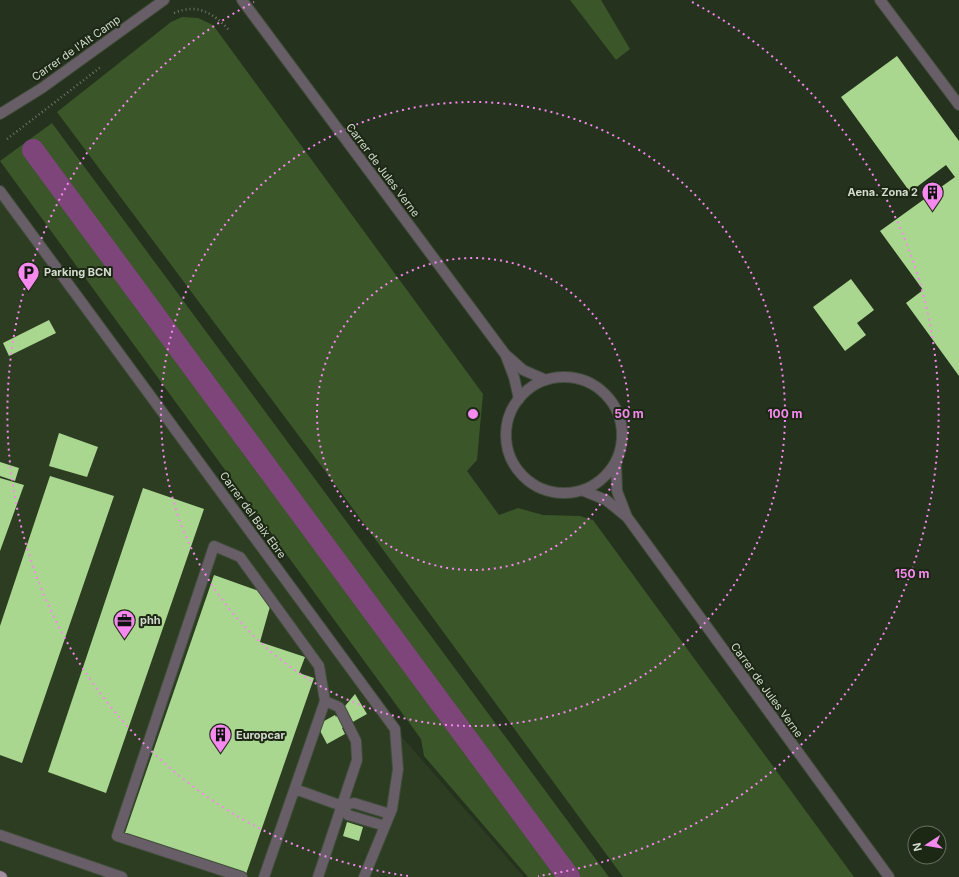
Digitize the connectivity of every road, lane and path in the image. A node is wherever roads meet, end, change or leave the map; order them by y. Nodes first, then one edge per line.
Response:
1 (164, 0) edge
2 (242, 0) edge
3 (880, 0) edge
4 (167, 16) dead end
5 (229, 30) dead end
6 (107, 62) dead end
7 (959, 105) edge
8 (0, 114) edge
9 (7, 139) dead end
10 (0, 191) edge
11 (505, 354) junction
12 (546, 380) junction
13 (518, 399) junction
14 (614, 466) junction
15 (584, 491) junction
16 (627, 517) junction
17 (325, 701) junction
18 (295, 789) junction
19 (342, 806) junction
20 (390, 814) junction
21 (385, 826) junction
22 (0, 835) edge
23 (122, 877) edge
24 (242, 877) edge
25 (266, 877) edge
26 (318, 877) edge
27 (364, 877) edge
28 (889, 877) edge

1 - 8 street, Carrer de l'Alt Camp
2 - 11 street, Carrer de Jules Verne
3 - 7 street
4 - 5 path
6 - 9 path
10 - 20 street, Carrer del Baix Ebre
11 - 12 street, Carrer de Jules Verne
11 - 13 street, Carrer de Jules Verne
12 - 13 street, Carrer de Jules Verne
12 - 14 street, Carrer de Jules Verne
13 - 15 street, Carrer de Jules Verne
14 - 15 street, Carrer de Jules Verne
14 - 16 street, Carrer de Jules Verne
15 - 16 street, Carrer de Jules Verne
16 - 28 street, Carrer de Jules Verne
17 - 18 street
17 - 19 street
17 - 24 street
18 - 19 street
18 - 25 street
19 - 20 street
19 - 21 street
19 - 26 street
20 - 21 street, Carrer del Baix Ebre
21 - 27 street, Carrer del Baix Ebre
22 - 23 street

